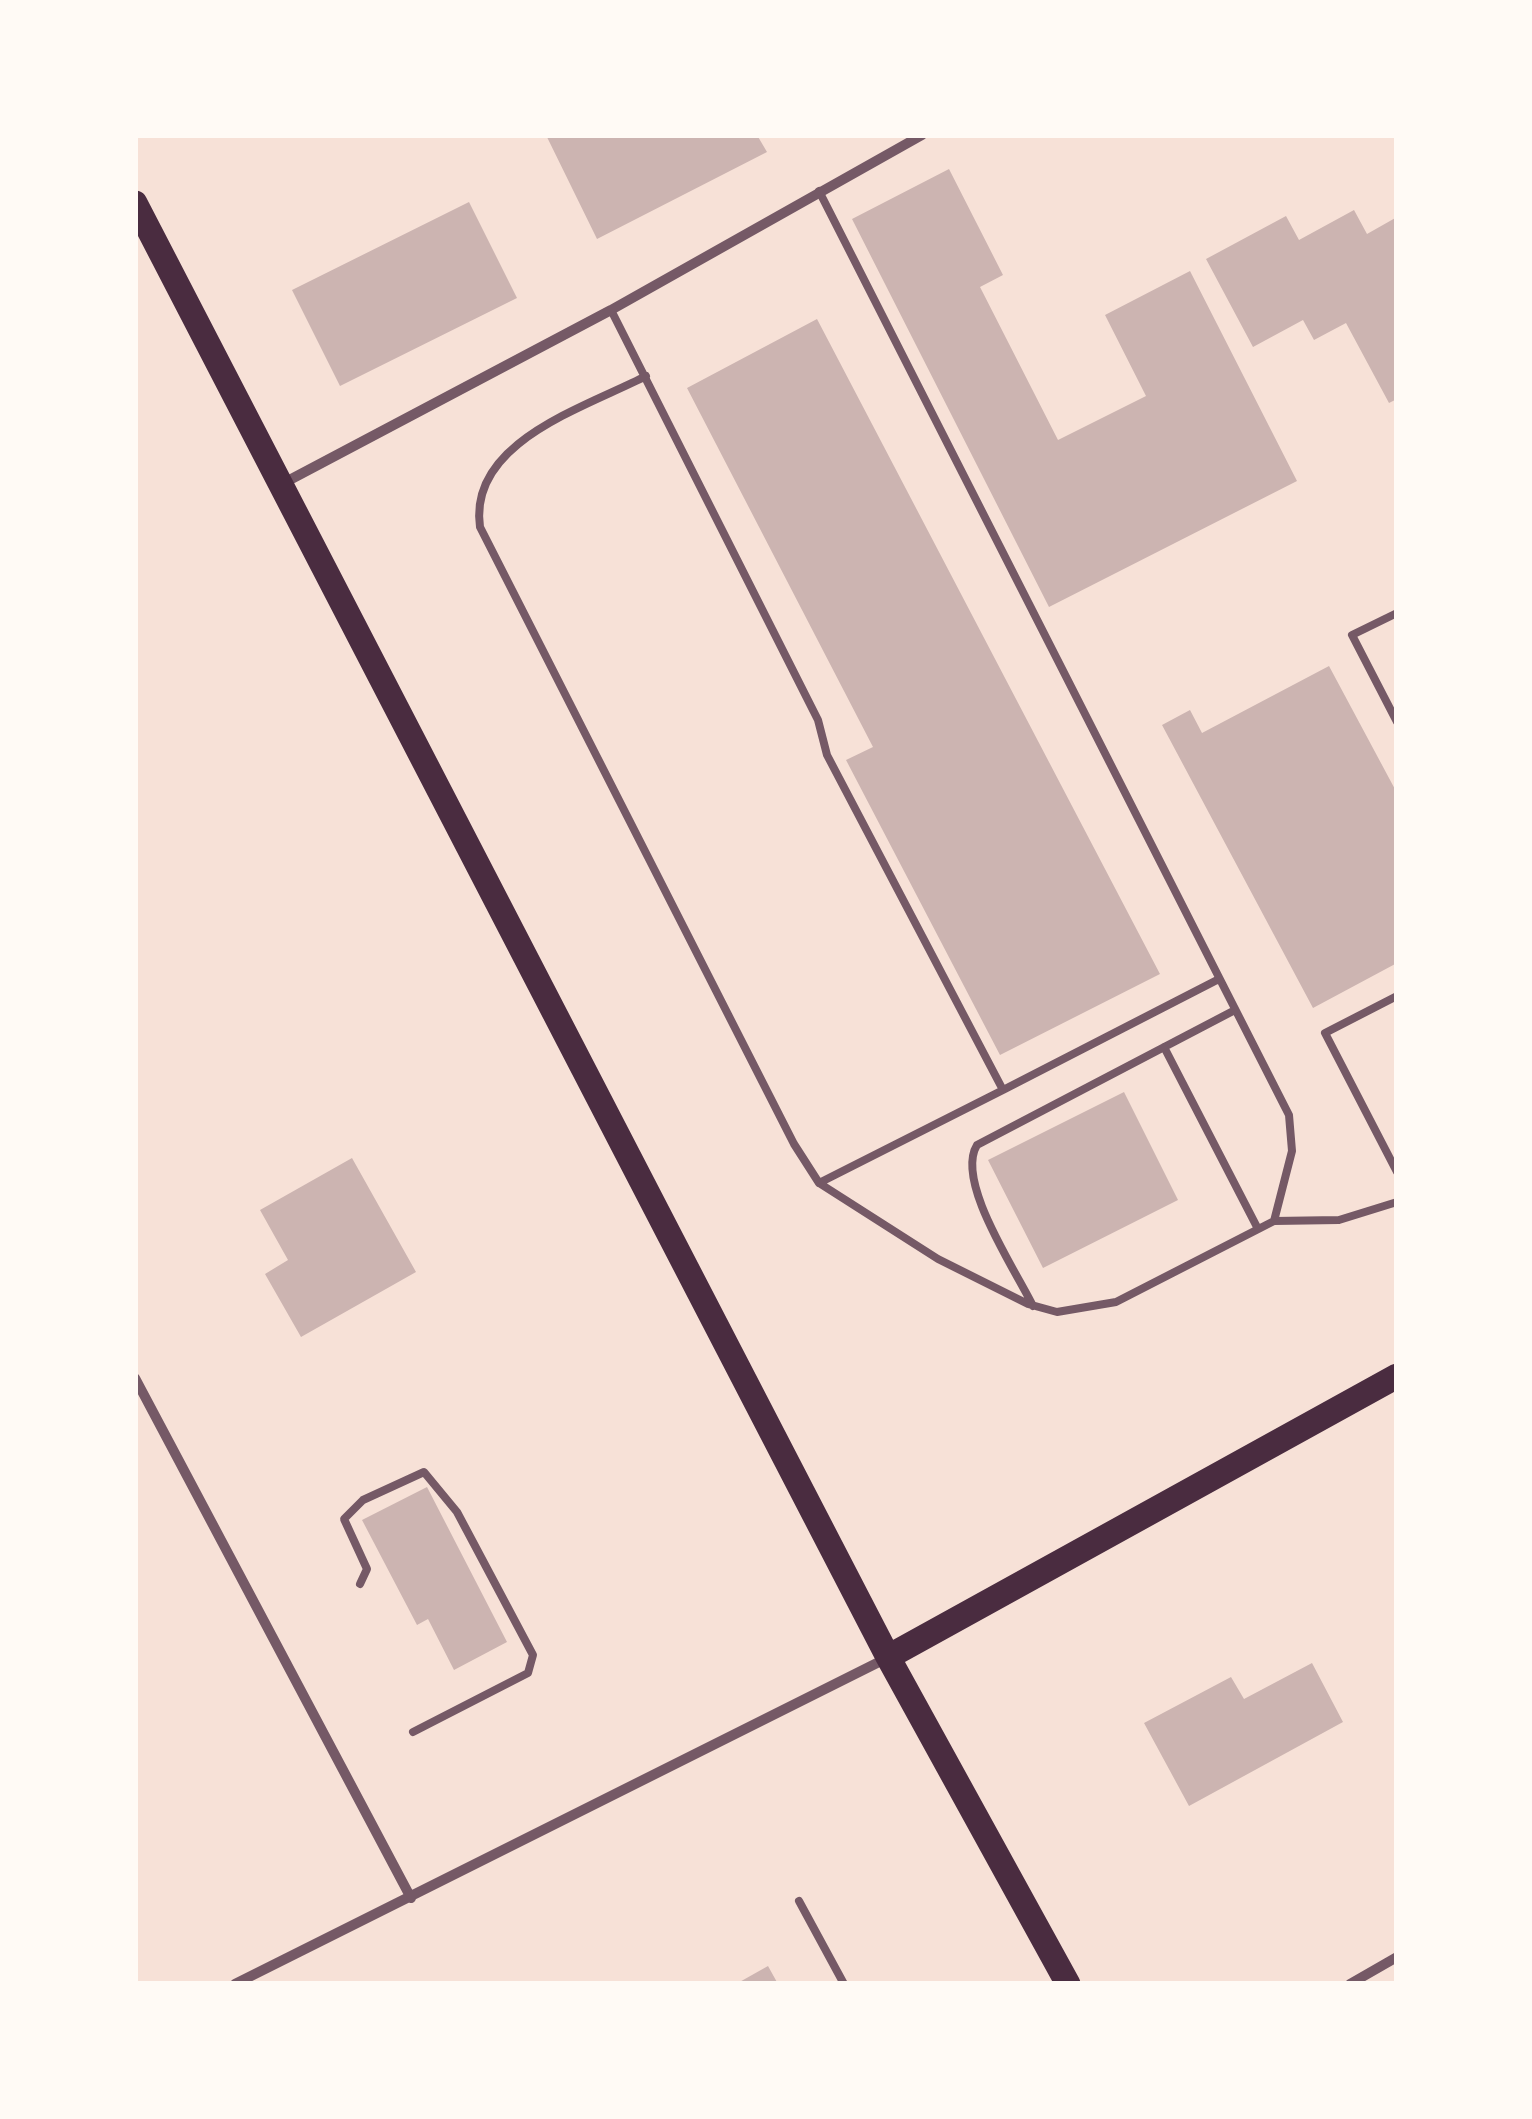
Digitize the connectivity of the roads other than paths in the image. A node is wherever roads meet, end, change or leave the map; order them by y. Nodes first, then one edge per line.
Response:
1 (922, 135) edge
2 (819, 191) junction
3 (135, 204) edge
4 (612, 310) junction
5 (646, 376) junction
6 (279, 485) junction
7 (1397, 613) edge
8 (1397, 722) edge
9 (1219, 979) junction
10 (1397, 996) edge
11 (1235, 1010) junction
12 (1164, 1047) junction
13 (1003, 1090) junction
14 (1397, 1172) edge
15 (819, 1183) junction
16 (1397, 1202) edge
17 (1274, 1221) junction
18 (1258, 1229) junction
19 (1033, 1306) junction
20 (1397, 1376) edge
21 (135, 1378) edge
22 (360, 1584) dead end
23 (888, 1657) junction
24 (413, 1732) dead end
25 (411, 1898) junction
26 (799, 1901) dead end
27 (1397, 1957) edge
28 (235, 1984) edge
29 (844, 1984) edge
30 (1068, 1984) edge
31 (1350, 1984) edge

1 - 2 street
2 - 4 street
2 - 9 lane
3 - 6 main road
4 - 5 lane
4 - 6 street
5 - 13 lane
5 - 15 lane
6 - 23 main road
7 - 8 lane
9 - 11 lane
9 - 13 lane
10 - 14 lane
11 - 12 lane
11 - 17 lane
12 - 18 lane
12 - 19 lane
13 - 15 lane
15 - 19 lane
16 - 17 lane
17 - 18 lane
18 - 19 lane
20 - 23 main road
21 - 25 street
22 - 24 lane
23 - 25 street
23 - 30 main road
25 - 28 street
26 - 29 lane
27 - 31 street

